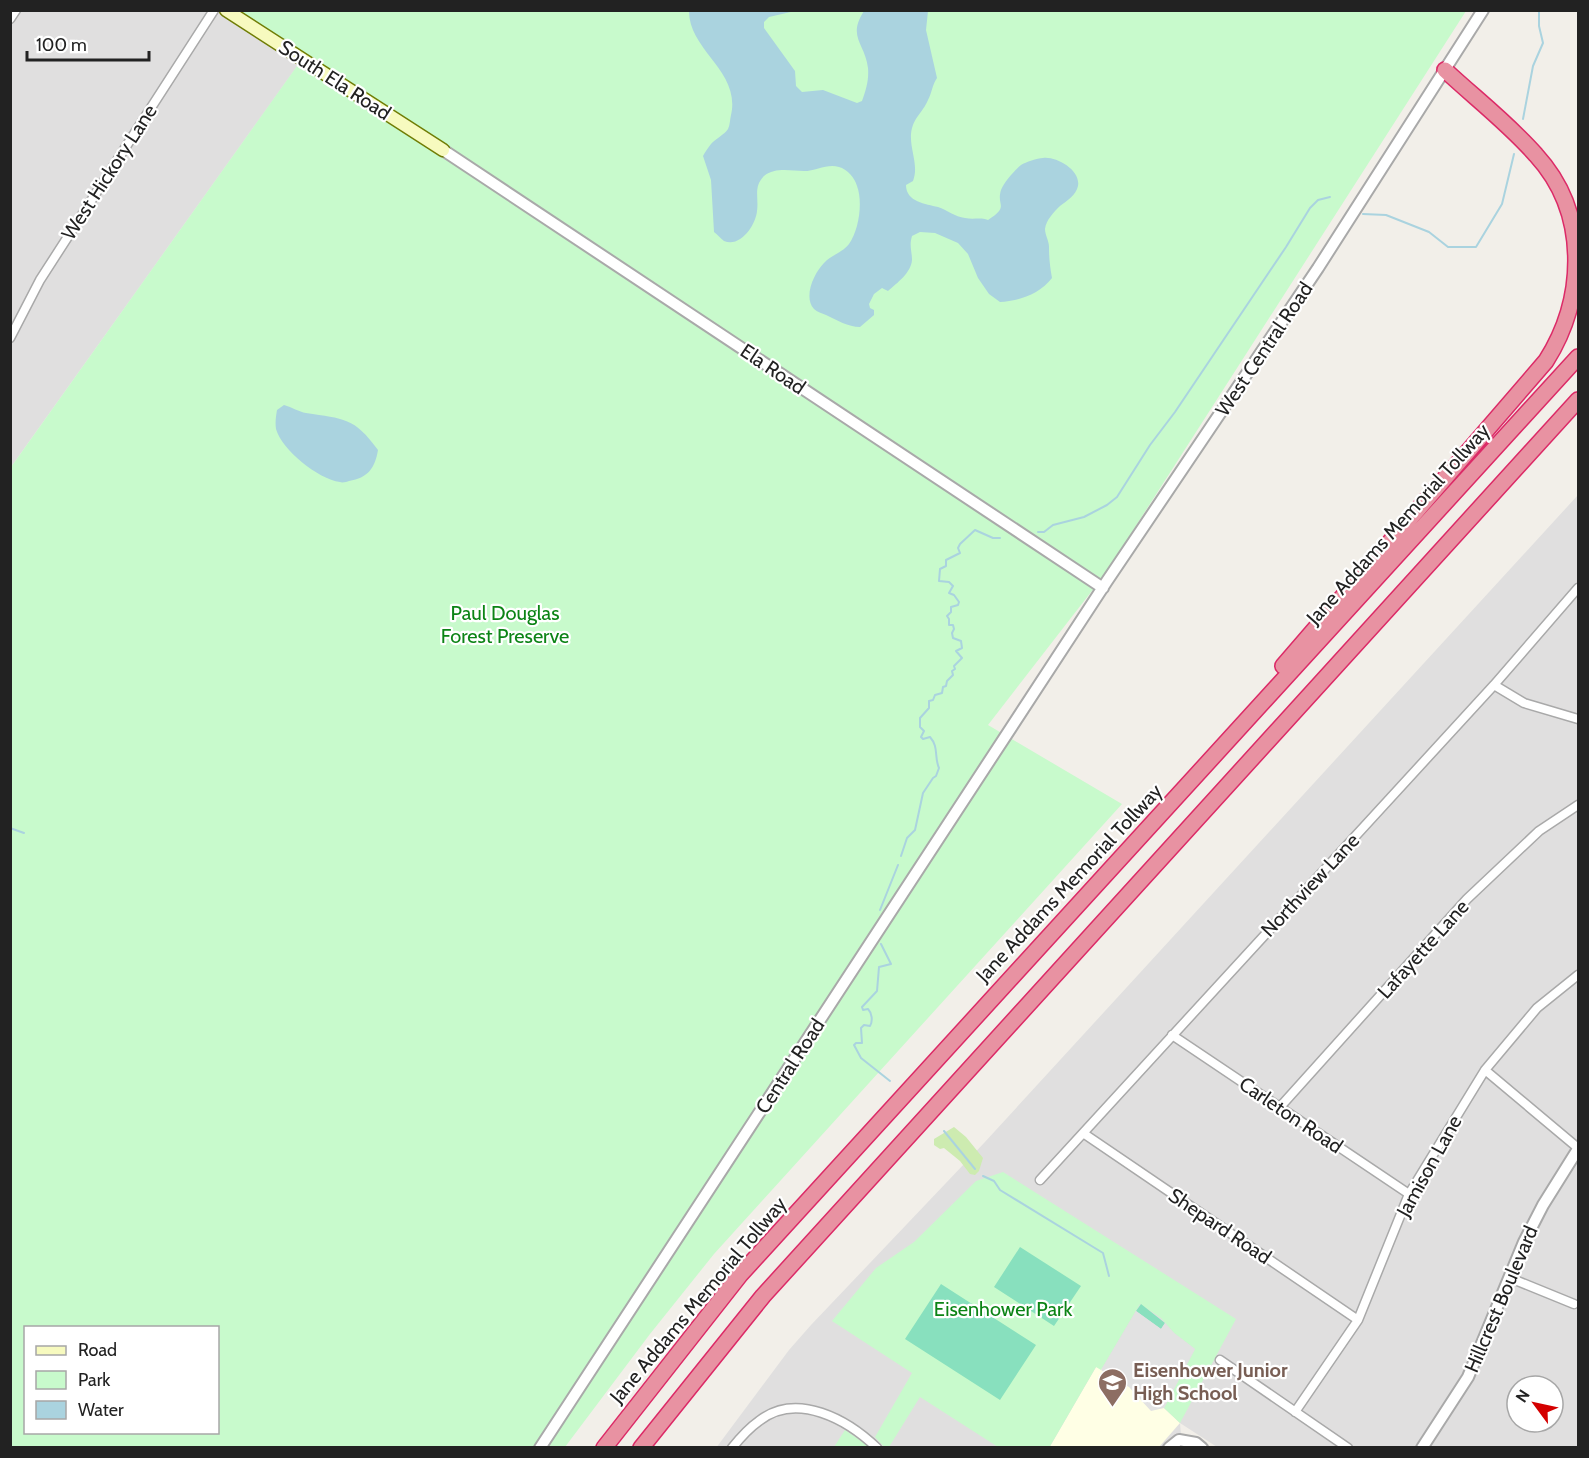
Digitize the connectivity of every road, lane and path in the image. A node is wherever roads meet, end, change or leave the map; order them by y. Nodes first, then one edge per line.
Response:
1 (16, 10) edge
2 (214, 10) edge
3 (226, 10) edge
4 (1483, 10) edge
5 (10, 19) edge
6 (1445, 70) junction
7 (442, 150) joint
8 (10, 338) edge
9 (1578, 357) edge
10 (1578, 400) edge
11 (1103, 588) junction
12 (1578, 588) edge
13 (1040, 684) joint
14 (1494, 685) junction
15 (1578, 719) edge
16 (1183, 790) junction
17 (1578, 805) edge
18 (1578, 975) edge
19 (1172, 1035) junction
20 (1485, 1070) junction
21 (1280, 1107) junction
22 (1083, 1133) junction
23 (1578, 1149) edge
24 (1040, 1180) dead end
25 (1409, 1194) junction
26 (1510, 1278) junction
27 (1574, 1304) dead end
28 (1358, 1320) junction
29 (1220, 1360) dead end
30 (1295, 1412) junction
31 (540, 1448) edge
32 (604, 1448) edge
33 (641, 1448) edge
34 (732, 1448) edge
35 (877, 1448) edge
36 (1169, 1448) edge
37 (1202, 1448) edge
38 (1348, 1448) edge
39 (1422, 1448) edge

1 - 5 street
2 - 8 street, West Hickory Lane
3 - 7 main road, South Ela Road
4 - 6 street, West Central Road
6 - 11 street, West Central Road
6 - 16 highway
7 - 11 street, Ela Road
9 - 16 highway, Jane Addams Memorial Tollway
10 - 33 highway
11 - 13 street, West Central Road
12 - 14 street, Northview Lane
13 - 31 street, Central Road
14 - 15 street
14 - 19 street, Northview Lane
16 - 32 highway, Jane Addams Memorial Tollway
17 - 21 street, Lafayette Lane
18 - 20 street, Jamison Lane
19 - 21 street, Carleton Road
19 - 22 street, Northview Lane
20 - 23 street
20 - 25 street, Jamison Lane
21 - 25 street, Carleton Road
22 - 24 street, Northview Lane
22 - 28 street, Shepard Road
23 - 26 street, Hillcrest Boulevard
25 - 28 street, Jamison Lane
26 - 27 street
26 - 39 street, Hillcrest Boulevard
28 - 30 street, Jamison Lane
29 - 30 street
30 - 38 street
34 - 35 street
36 - 37 street

